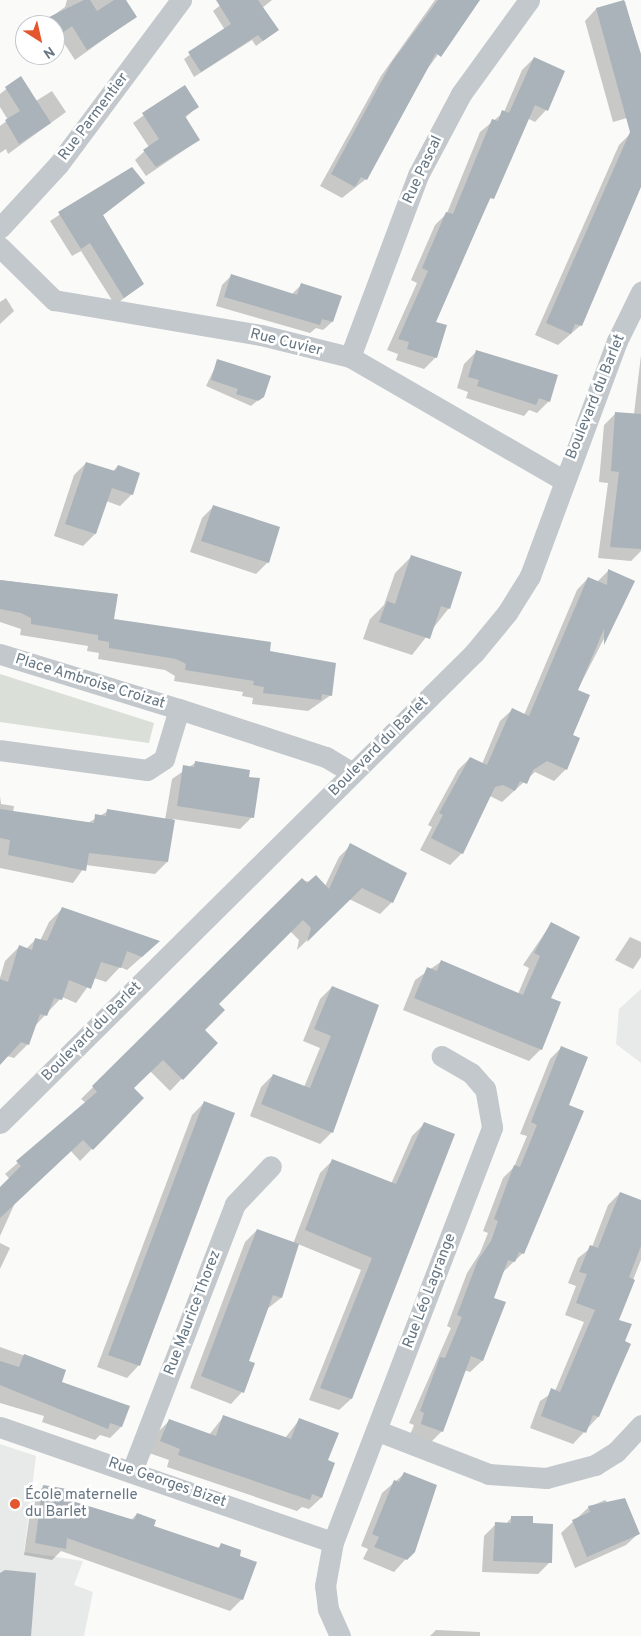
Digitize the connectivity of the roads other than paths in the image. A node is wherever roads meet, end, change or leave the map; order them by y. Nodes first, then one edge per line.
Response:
1 (181, 0) edge
2 (529, 0) edge
3 (0, 228) edge
4 (0, 247) edge
5 (641, 292) edge
6 (350, 357) junction
7 (563, 480) junction
8 (0, 654) edge
9 (179, 709) junction
10 (0, 750) edge
11 (353, 773) junction
12 (442, 1056) dead end
13 (0, 1123) edge
14 (271, 1166) dead end
15 (641, 1425) edge
16 (0, 1427) edge
17 (378, 1431) junction
18 (132, 1470) junction
19 (333, 1542) junction
20 (340, 1636) edge

1 - 3 street, Rue Parmentier
2 - 6 street, Rue Pascal
4 - 6 street, Rue Cuvier
5 - 7 street, Boulevard du Barlet
6 - 7 street, Rue Cuvier
7 - 11 street, Boulevard du Barlet
8 - 9 street, Place Ambroise Croizat
9 - 10 street, Place Ambroise Croizat
9 - 11 street, Place Ambroise Croizat
11 - 13 street, Boulevard du Barlet
12 - 17 street, Rue Léo Lagrange
14 - 18 street, Rue Maurice Thorez
15 - 17 street
16 - 18 street, Rue Georges Bizet
17 - 19 street, Rue Léo Lagrange
18 - 19 street, Rue Georges Bizet
19 - 20 street, Rue Léo Lagrange

